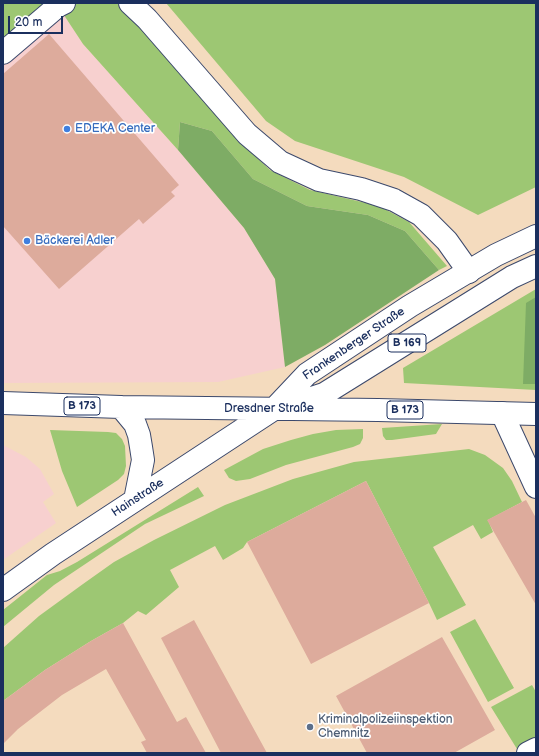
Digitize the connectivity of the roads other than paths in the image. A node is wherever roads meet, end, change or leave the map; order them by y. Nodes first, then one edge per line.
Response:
1 (64, 3) edge
2 (130, 3) edge
3 (3, 53) edge
4 (536, 236) edge
5 (536, 266) edge
6 (469, 272) junction
7 (3, 403) edge
8 (122, 407) junction
9 (274, 409) junction
10 (502, 413) junction
11 (536, 414) edge
12 (536, 487) edge
13 (135, 500) junction
14 (3, 590) edge
15 (536, 748) edge
16 (528, 753) edge

1 - 3 main road
2 - 6 main road
4 - 6 main road, Frankenberger Straße / B 169
5 - 9 main road, Frankenberger Straße / B 169
6 - 9 main road, Frankenberger Straße / B 169
7 - 8 main road, Dresdner Straße / B 173
8 - 9 main road, Dresdner Straße / B 173
8 - 13 main road
9 - 10 main road, Dresdner Straße / B 173
9 - 13 main road, Hainstraße
10 - 11 main road, Dresdner Straße / B 173
10 - 12 main road
13 - 14 main road, Hainstraße
15 - 16 main road

